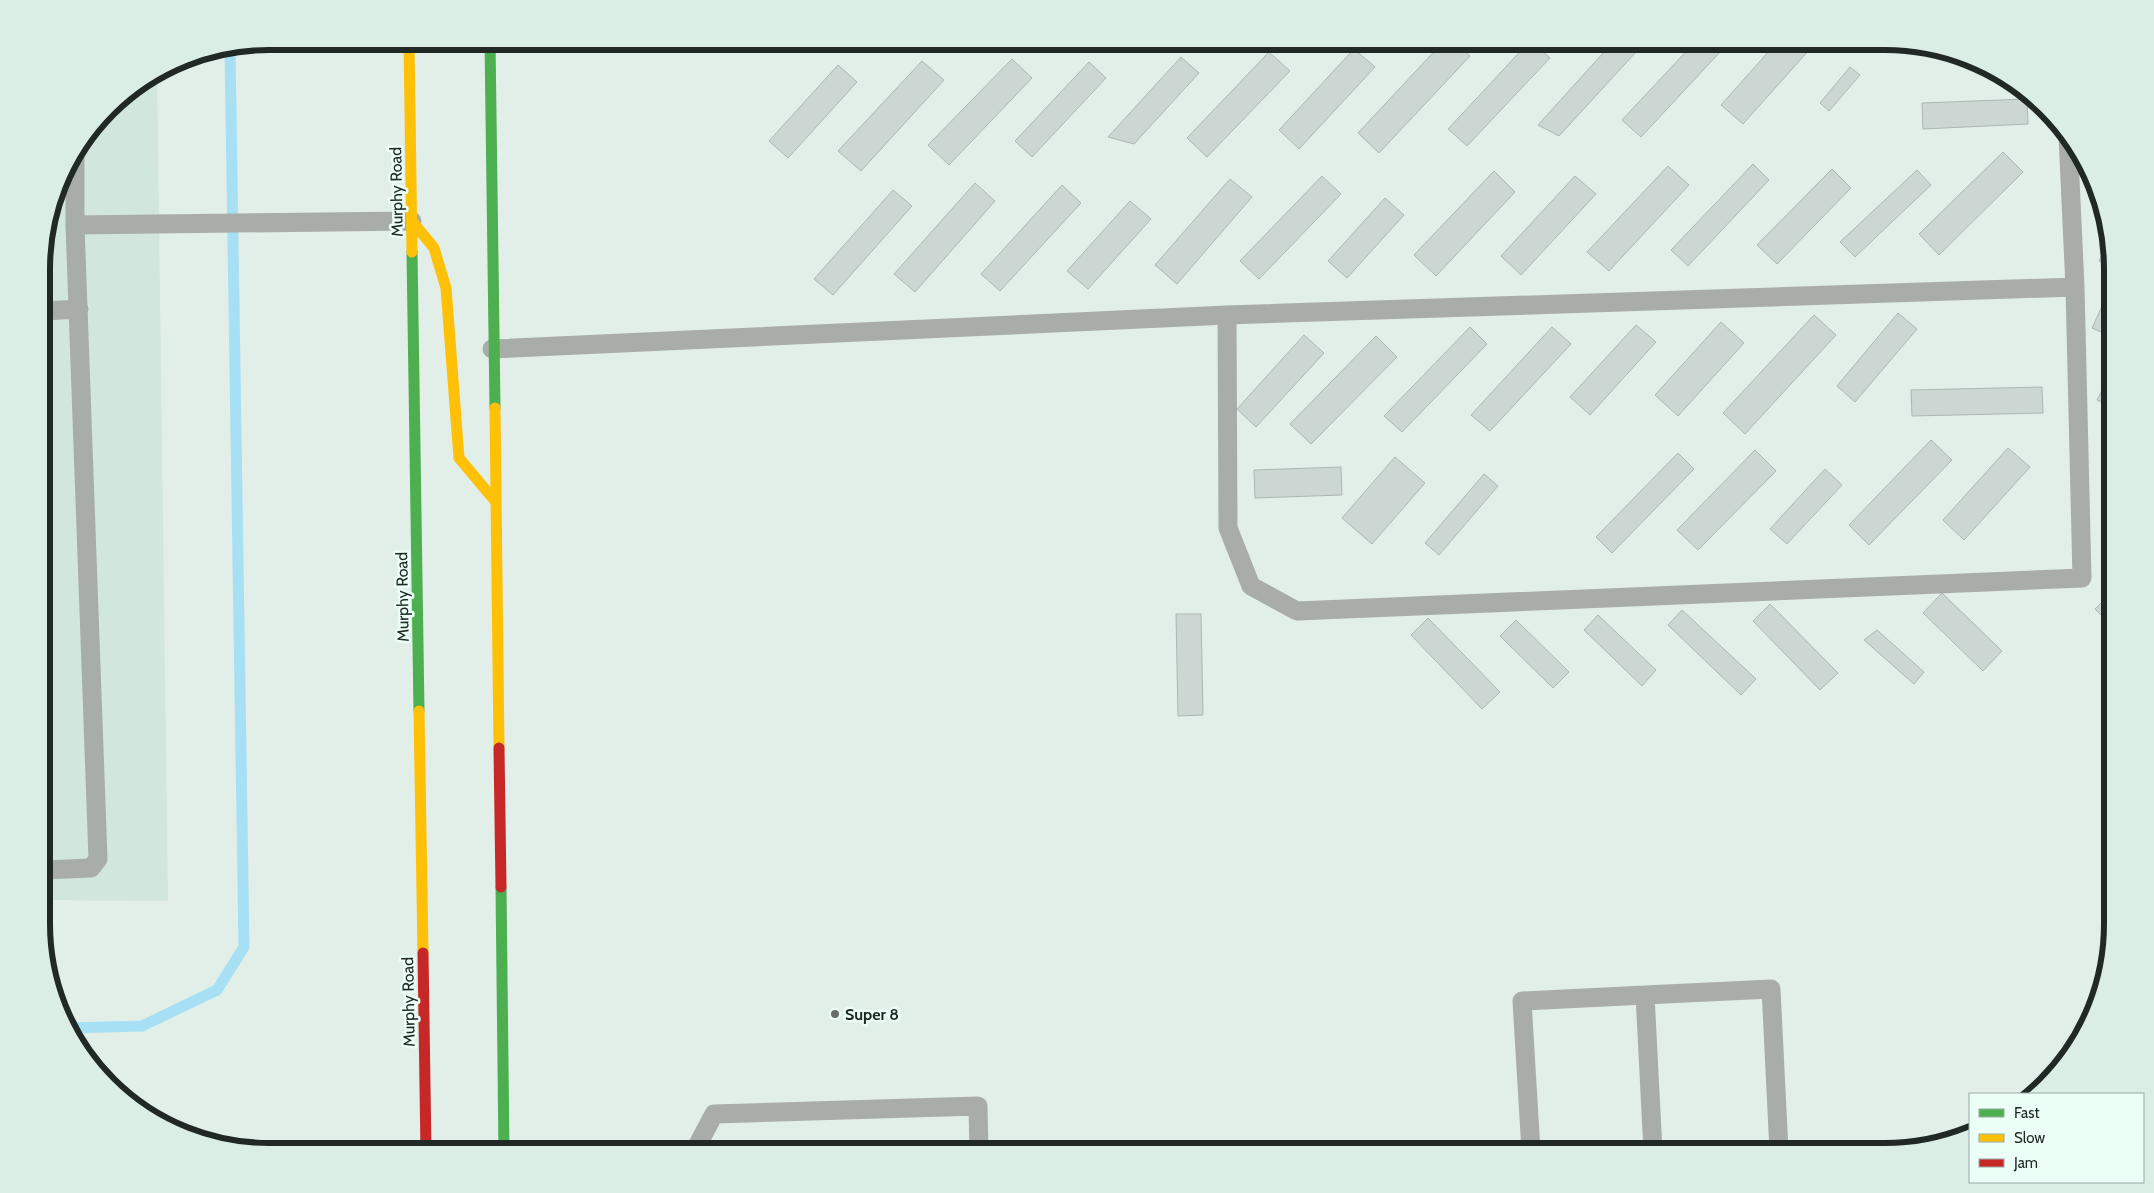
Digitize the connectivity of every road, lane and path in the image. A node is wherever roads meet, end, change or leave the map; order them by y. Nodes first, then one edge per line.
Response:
1 (409, 50) edge
2 (490, 50) edge
3 (2069, 149) edge
4 (75, 168) edge
5 (412, 221) junction
6 (75, 226) junction
7 (2075, 287) junction
8 (50, 310) edge
9 (79, 310) junction
10 (1227, 315) junction
11 (492, 349) junction
12 (496, 502) junction
13 (50, 870) edge
14 (1645, 995) junction
15 (426, 1143) edge
16 (504, 1143) edge
17 (699, 1143) edge
18 (979, 1143) edge
19 (1530, 1143) edge
20 (1653, 1143) edge
21 (1779, 1143) edge

1 - 5 main road, Murphy Road
2 - 11 main road
3 - 7 lane
4 - 6 lane
5 - 6 lane
5 - 12 main road
5 - 15 main road, Murphy Road
6 - 9 lane
7 - 10 lane
7 - 10 lane
8 - 9 lane
9 - 13 lane
10 - 11 lane
11 - 12 main road
12 - 16 main road
14 - 19 lane
14 - 20 lane
14 - 21 lane
17 - 18 lane

